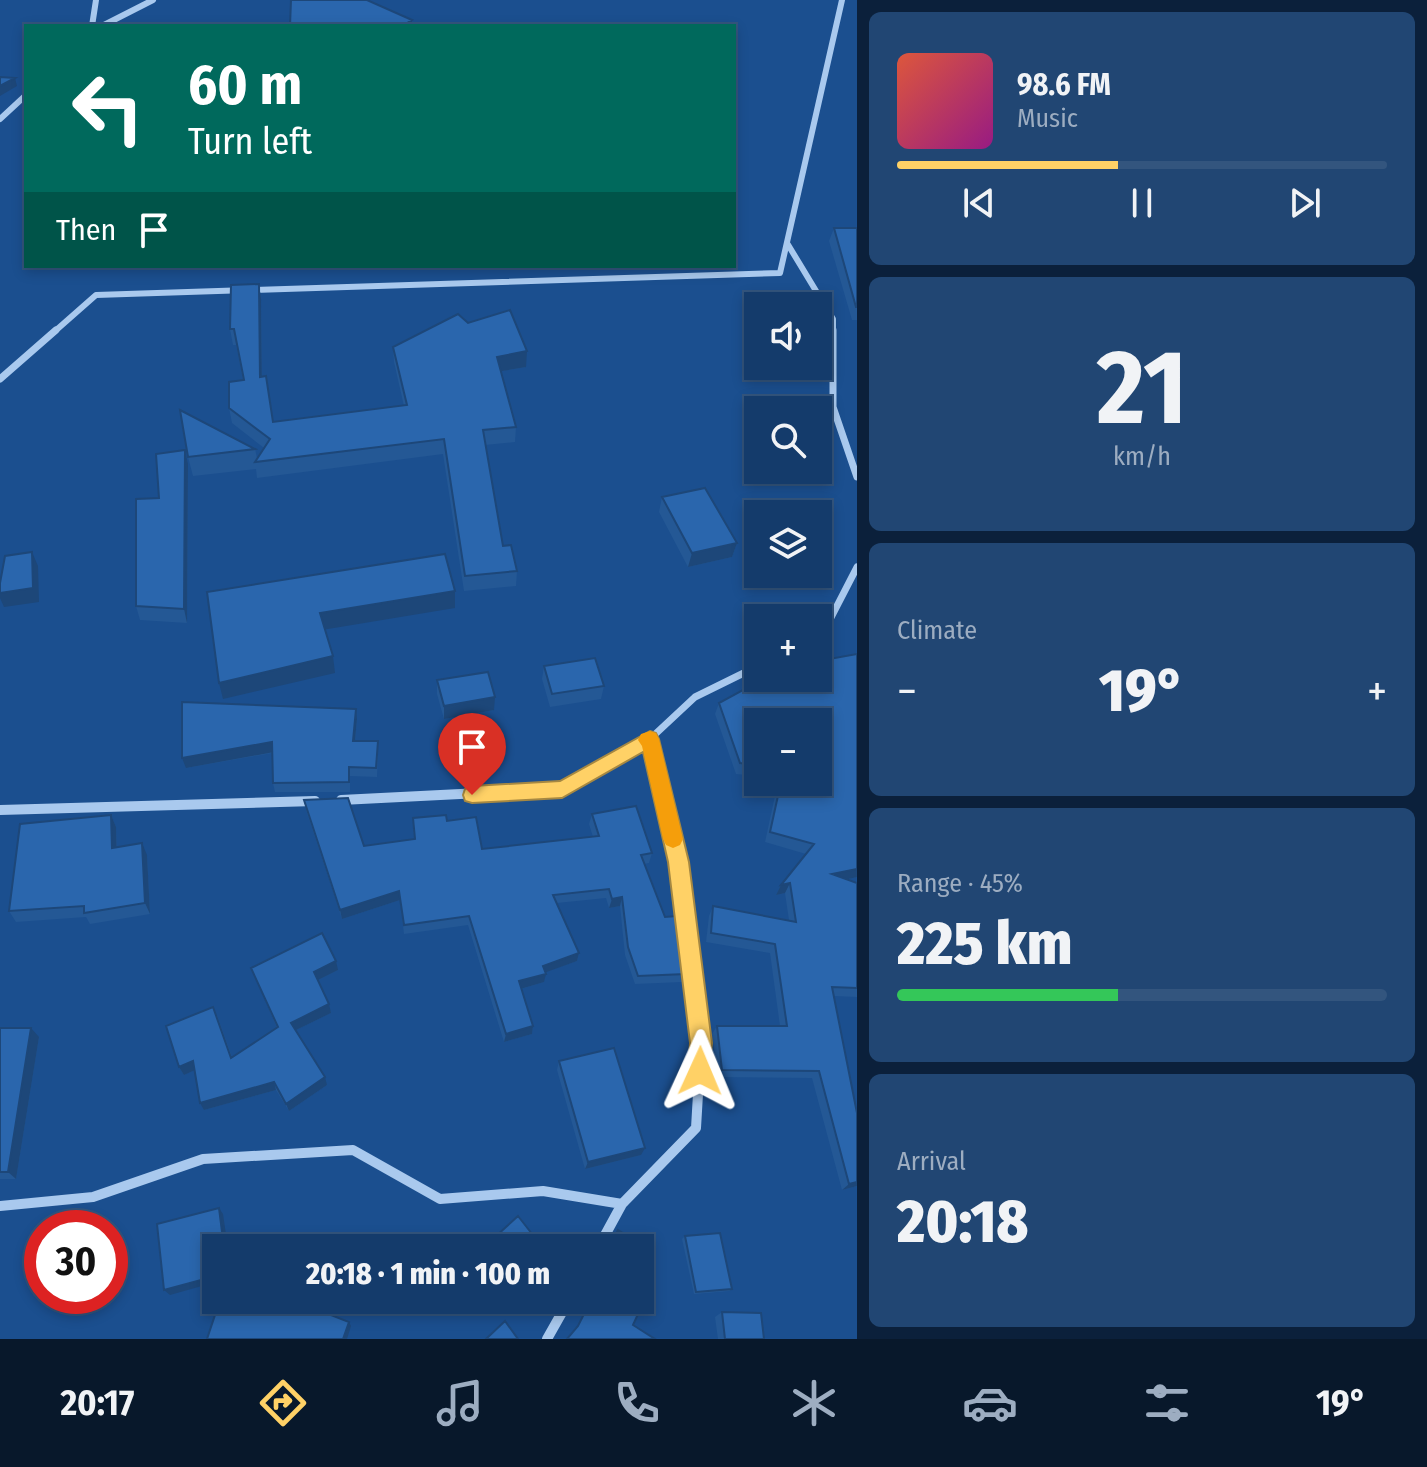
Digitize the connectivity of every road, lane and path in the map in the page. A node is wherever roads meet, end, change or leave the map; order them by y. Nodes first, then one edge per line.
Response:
1 (96, 0) edge
2 (153, 0) edge
3 (842, 0) edge
4 (92, 24) edge
5 (106, 24) edge
6 (24, 97) edge
7 (0, 119) edge
8 (787, 243) junction
9 (0, 379) edge
10 (857, 477) edge
11 (857, 567) edge
12 (832, 616) edge
13 (744, 673) edge
14 (650, 739) junction
15 (0, 810) edge
16 (622, 1204) junction
17 (0, 1206) edge
18 (606, 1234) edge
19 (561, 1314) edge
20 (547, 1339) edge

1 - 4 street
2 - 5 street
3 - 8 street
6 - 7 street
8 - 9 street
8 - 10 street
11 - 12 street
13 - 14 street
14 - 15 street
14 - 16 street
16 - 17 street
16 - 18 street
19 - 20 street

